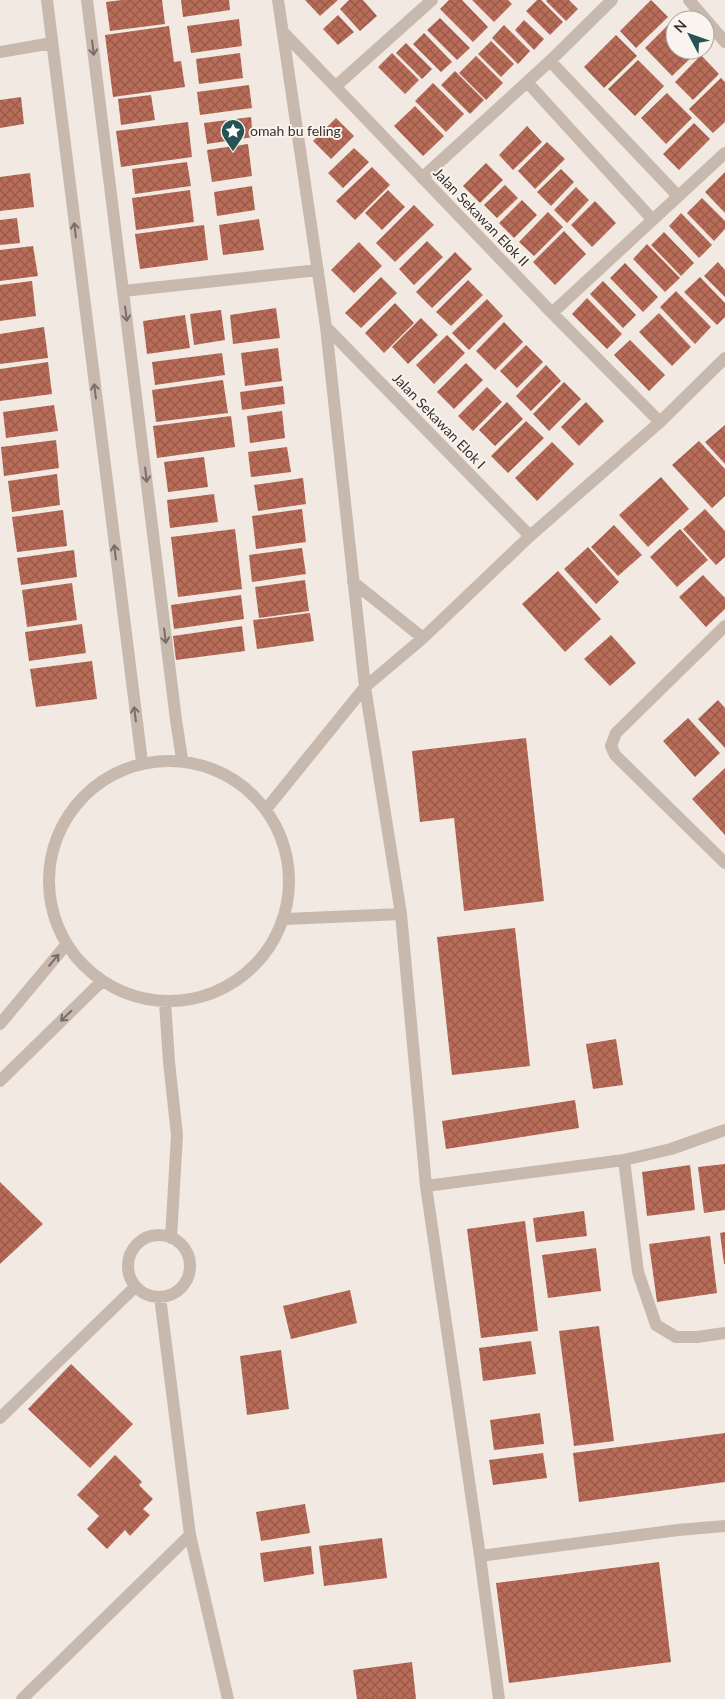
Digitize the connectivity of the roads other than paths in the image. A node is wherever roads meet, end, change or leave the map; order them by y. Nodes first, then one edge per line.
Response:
1 (46, 0) edge
2 (87, 0) edge
3 (278, 0) edge
4 (432, 0) edge
5 (612, 0) edge
6 (689, 0) edge
7 (282, 32) junction
8 (725, 42) edge
9 (52, 43) junction
10 (0, 52) edge
11 (550, 61) junction
12 (527, 82) junction
13 (336, 86) junction
14 (725, 152) edge
15 (422, 178) junction
16 (678, 196) junction
17 (652, 219) junction
18 (318, 270) junction
19 (123, 292) junction
20 (552, 313) junction
21 (326, 326) junction
22 (725, 358) edge
23 (660, 422) junction
24 (530, 536) junction
25 (353, 582) junction
26 (725, 626) edge
27 (423, 638) junction
28 (365, 687) junction
29 (182, 759) junction
30 (142, 762) junction
31 (268, 808) junction
32 (725, 863) edge
33 (401, 914) junction
34 (285, 919) junction
35 (66, 945) junction
36 (101, 982) junction
37 (165, 1002) junction
38 (0, 1024) edge
39 (0, 1081) edge
40 (725, 1130) edge
41 (624, 1160) junction
42 (426, 1186) junction
43 (171, 1238) junction
44 (135, 1287) junction
45 (160, 1297) junction
46 (725, 1332) edge
47 (0, 1418) edge
48 (725, 1526) edge
49 (190, 1535) junction
50 (480, 1556) junction
51 (22, 1699) edge
52 (228, 1699) edge
53 (499, 1699) edge

1 - 9 street
2 -> 19 street
3 - 7 street
4 - 13 street
5 - 11 street
6 - 8 street
7 - 13 street, Jalan Sekawan Elok II
7 - 18 street
9 - 10 street
30 -> 9 street
11 - 12 street
11 - 16 street
12 - 15 street
12 - 17 street
13 - 15 street, Jalan Sekawan Elok II
14 - 16 street
15 - 20 street, Jalan Sekawan Elok II
16 - 17 street
17 - 20 street
18 - 19 street
18 - 21 street
19 -> 29 street
20 - 23 street, Jalan Sekawan Elok II
21 - 24 street, Jalan Sekawan Elok I
21 - 25 street
22 - 23 street
23 - 24 street
24 - 27 street
25 - 27 street
25 - 28 street
26 - 32 street
27 - 28 street
28 - 31 street
28 - 33 street
29 - 30 street
29 - 31 street
30 - 35 street
31 - 34 street
33 - 34 street
33 - 42 street
34 - 37 street
35 - 36 street
38 -> 35 street
36 - 37 street
36 -> 39 street
37 - 43 street
40 - 41 street
41 - 42 street
41 - 46 street
42 - 50 street
43 - 44 street
43 - 45 street
44 - 45 street
44 - 47 street
45 - 49 street
48 - 50 street
49 - 51 street
49 - 52 street
50 - 53 street

